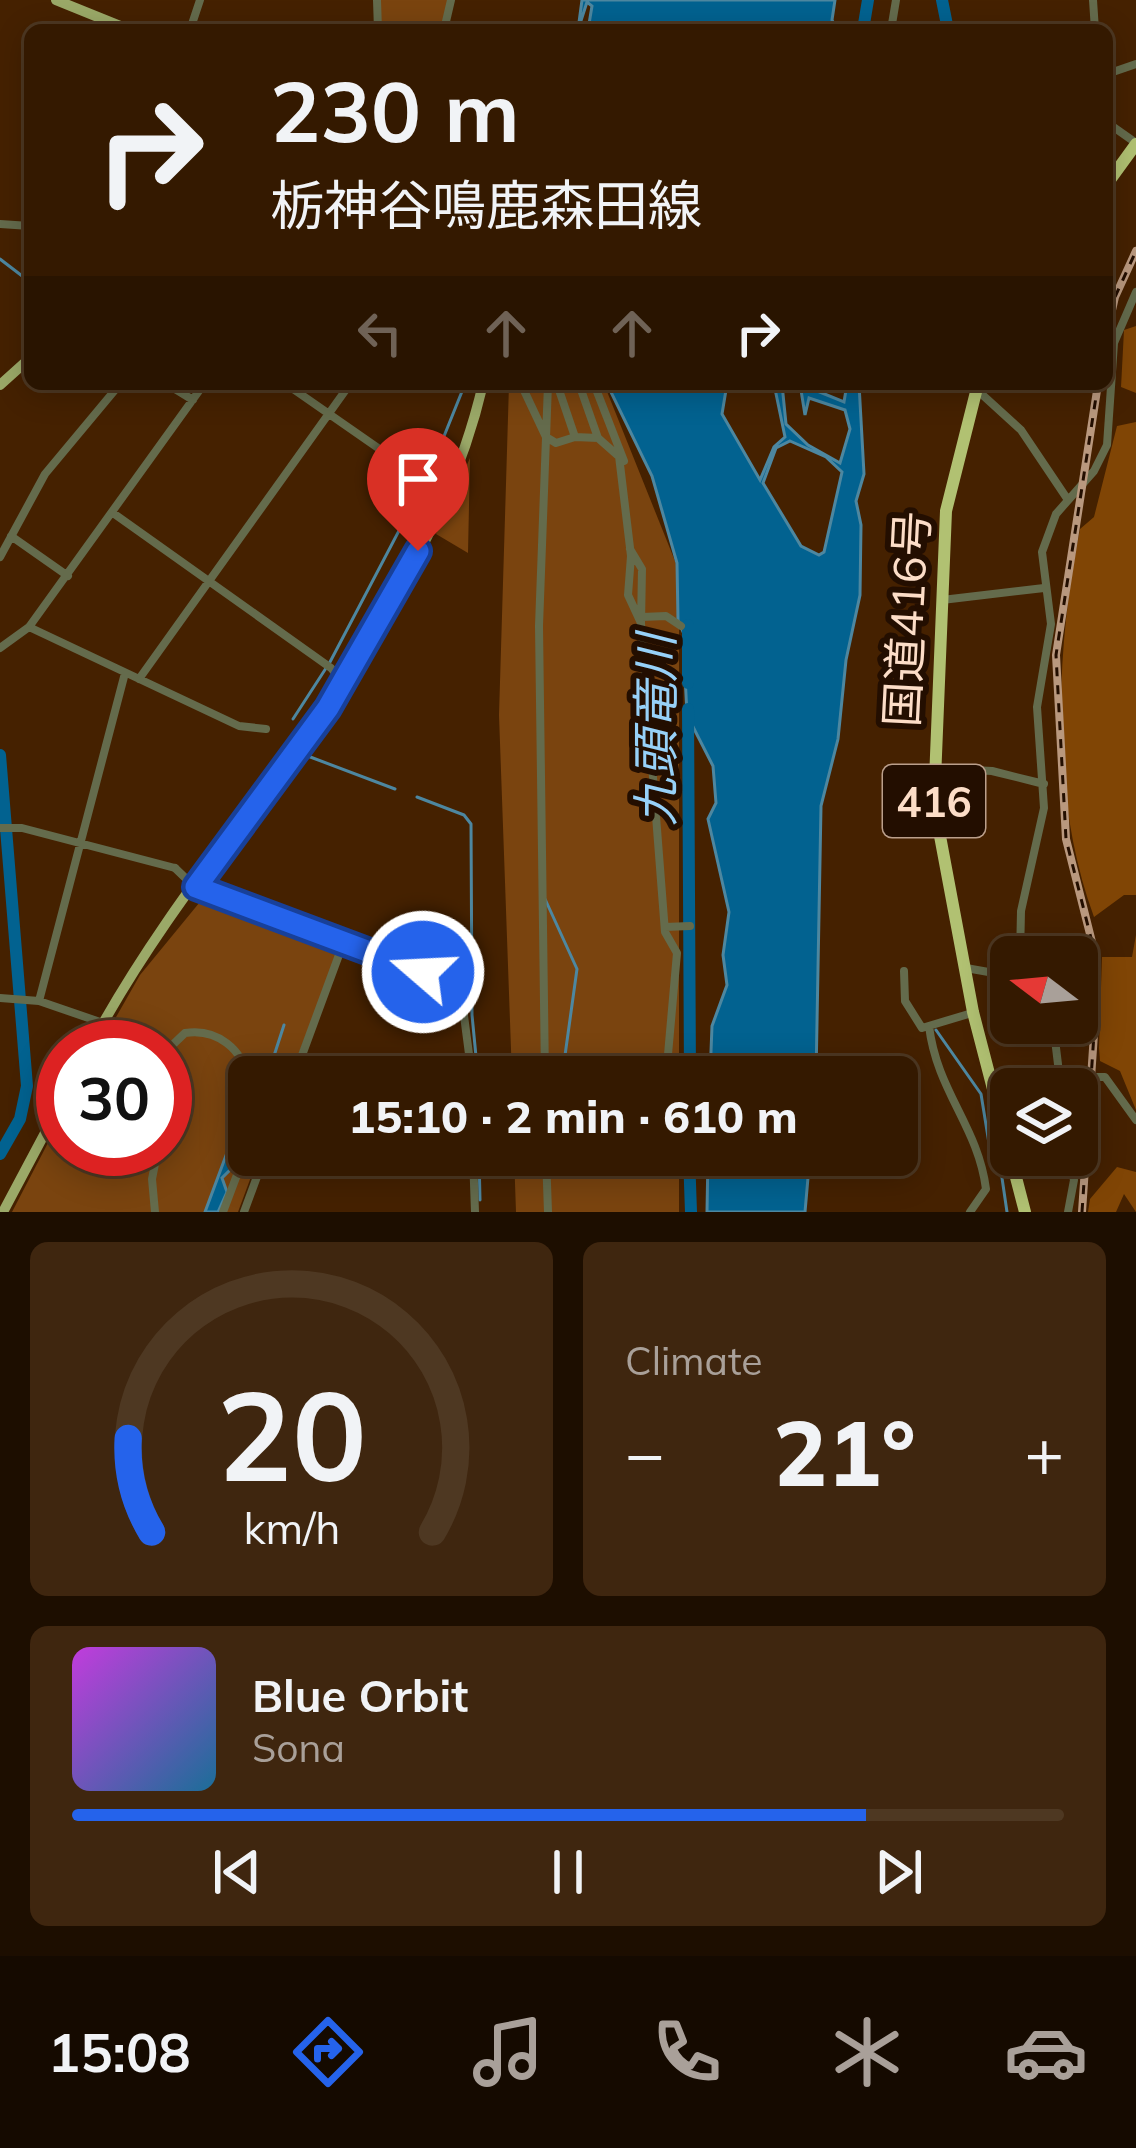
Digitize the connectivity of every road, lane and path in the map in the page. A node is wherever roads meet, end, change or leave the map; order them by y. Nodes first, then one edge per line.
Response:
1 (56, 0) edge
2 (115, 24) edge
3 (1136, 144) edge
4 (1113, 176) edge
5 (1136, 292) edge
6 (24, 363) edge
7 (1113, 373) edge
8 (0, 385) edge
9 (115, 390) edge
10 (177, 390) edge
11 (200, 390) edge
12 (294, 390) edge
13 (346, 390) edge
14 (481, 390) edge
15 (524, 390) edge
16 (552, 390) edge
17 (555, 390) edge
18 (581, 390) edge
19 (596, 390) edge
20 (976, 390) edge
21 (980, 390) edge
22 (1112, 390) edge
23 (193, 400) junction
24 (328, 415) junction
25 (545, 437) junction
26 (575, 437) junction
27 (598, 438) junction
28 (619, 457) junction
29 (1068, 500) junction
30 (440, 512) junction
31 (112, 513) junction
32 (11, 536) junction
33 (0, 557) edge
34 (68, 576) junction
35 (208, 582) junction
36 (1044, 588) junction
37 (942, 600) junction
38 (641, 620) junction
39 (681, 626) dead end
40 (29, 627) junction
41 (0, 649) edge
42 (125, 673) junction
43 (139, 679) junction
44 (328, 708) junction
45 (266, 729) dead end
46 (934, 768) junction
47 (1044, 784) junction
48 (5, 827) edge
49 (82, 843) junction
50 (199, 891) junction
51 (690, 926) dead end
52 (665, 927) junction
53 (1021, 936) edge
54 (344, 944) junction
55 (964, 968) junction
56 (904, 971) dead end
57 (990, 972) edge
58 (4, 998) edge
59 (39, 1001) junction
60 (973, 1012) junction
61 (97, 1020) edge
62 (105, 1020) edge
63 (929, 1026) junction
64 (192, 1034) edge
65 (238, 1056) edge
66 (302, 1056) edge
67 (469, 1056) edge
68 (544, 1056) edge
69 (668, 1056) edge
70 (1098, 1076) edge
71 (1136, 1120) edge
72 (36, 1150) edge
73 (153, 1176) edge
74 (237, 1176) edge
75 (258, 1176) edge
76 (473, 1176) edge
77 (547, 1176) edge
78 (1073, 1176) edge
79 (3, 1212) edge
80 (155, 1212) edge
81 (223, 1212) edge
82 (244, 1212) edge
83 (475, 1212) edge
84 (548, 1212) edge
85 (970, 1212) edge
86 (1025, 1212) edge
87 (1068, 1212) edge

1 - 2 main road
3 - 4 highway
5 - 7 street
6 - 8 main road
9 - 32 street
10 - 23 street
11 - 23 street
12 - 24 street
13 - 24 street
14 - 30 main road
15 - 25 street
16 - 25 street
17 - 26 street
18 - 27 street
19 - 28 street
20 - 37 highway, 国道416号 / 416
21 - 29 street
22 - 29 street
23 - 31 street
24 - 30 street
24 - 35 street
25 - 26 street
25 - 68 street
26 - 27 street
27 - 28 street
28 - 38 street
29 - 36 street
30 - 44 main road
31 - 34 street
31 - 35 street
32 - 33 street
32 - 34 street
34 - 40 street
35 - 43 street
35 - 44 street
36 - 37 street
36 - 47 street
37 - 46 highway, 国道416号 / 416
38 - 39 street
38 - 52 street
40 - 41 street
40 - 42 street
42 - 43 street
42 - 49 street
43 - 45 street
44 - 50 main road
46 - 47 street
46 - 55 highway, 国道416号 / 416
47 - 53 street
48 - 49 street
49 - 50 street, bridge
49 - 59 street
50 - 54 street
50 - 62 main road
51 - 52 street
52 - 69 street
54 - 66 street
54 - 67 street
55 - 57 street
55 - 60 highway, 国道416号 / 416
56 - 63 street
58 - 59 street
59 - 61 street
60 - 63 street
60 - 86 highway, 国道416号 / 416
63 - 85 street
64 - 65 street
70 - 71 street
72 - 79 main road
73 - 80 street
74 - 81 street
75 - 82 street
76 - 83 street
77 - 84 street
78 - 87 street

